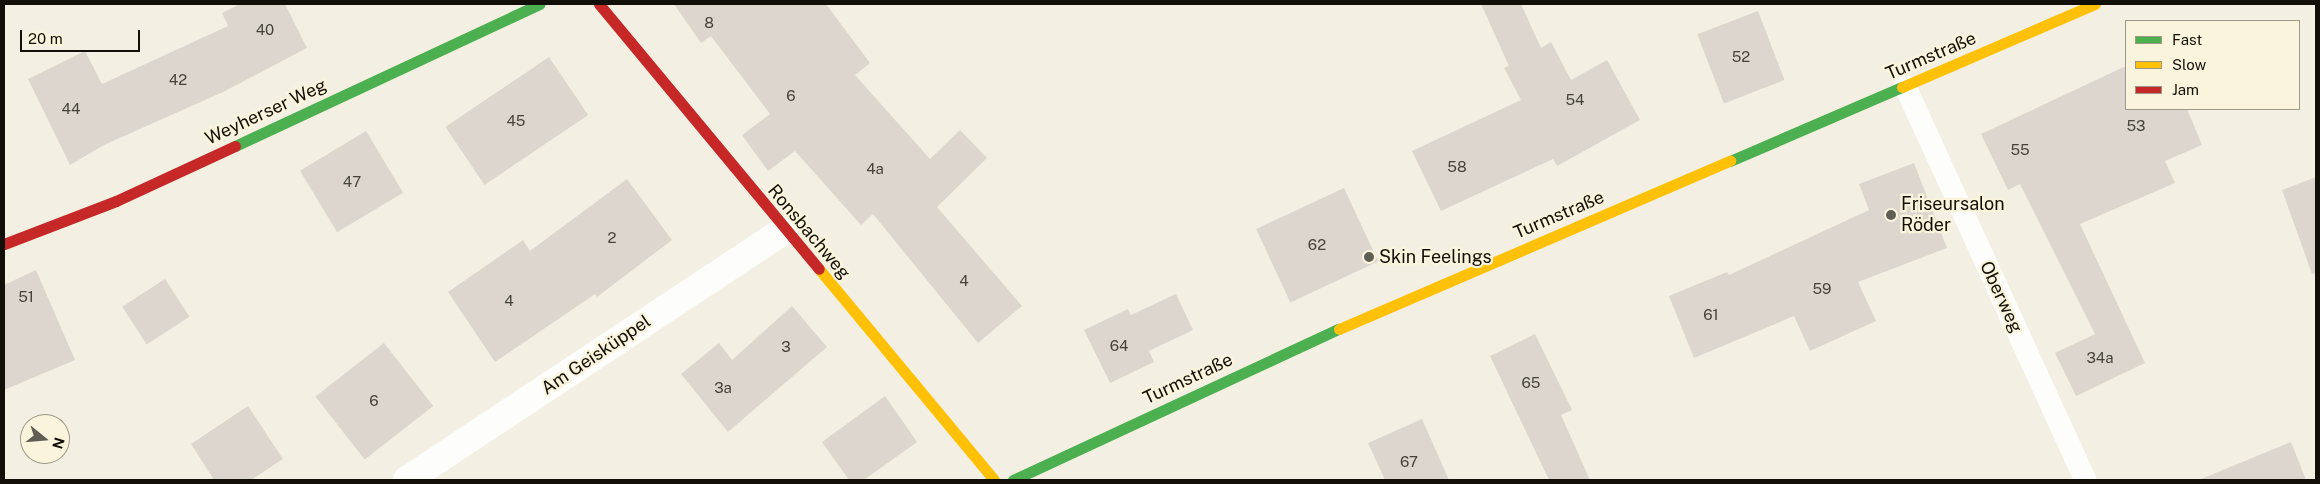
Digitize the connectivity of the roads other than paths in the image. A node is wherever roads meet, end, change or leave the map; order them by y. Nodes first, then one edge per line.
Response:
1 (539, 4) edge
2 (599, 4) edge
3 (2095, 4) edge
4 (1904, 86) junction
5 (784, 230) junction
6 (4, 244) edge
7 (407, 480) edge
8 (994, 480) edge
9 (1013, 480) edge
10 (2085, 480) edge

1 - 6 street, Weyherser Weg
2 - 5 street, Ronsbachweg
3 - 4 street, Turmstraße
4 - 9 street, Turmstraße
4 - 10 lane, Oberweg
5 - 7 street, Am Geisküppel
5 - 8 street, Ronsbachweg

